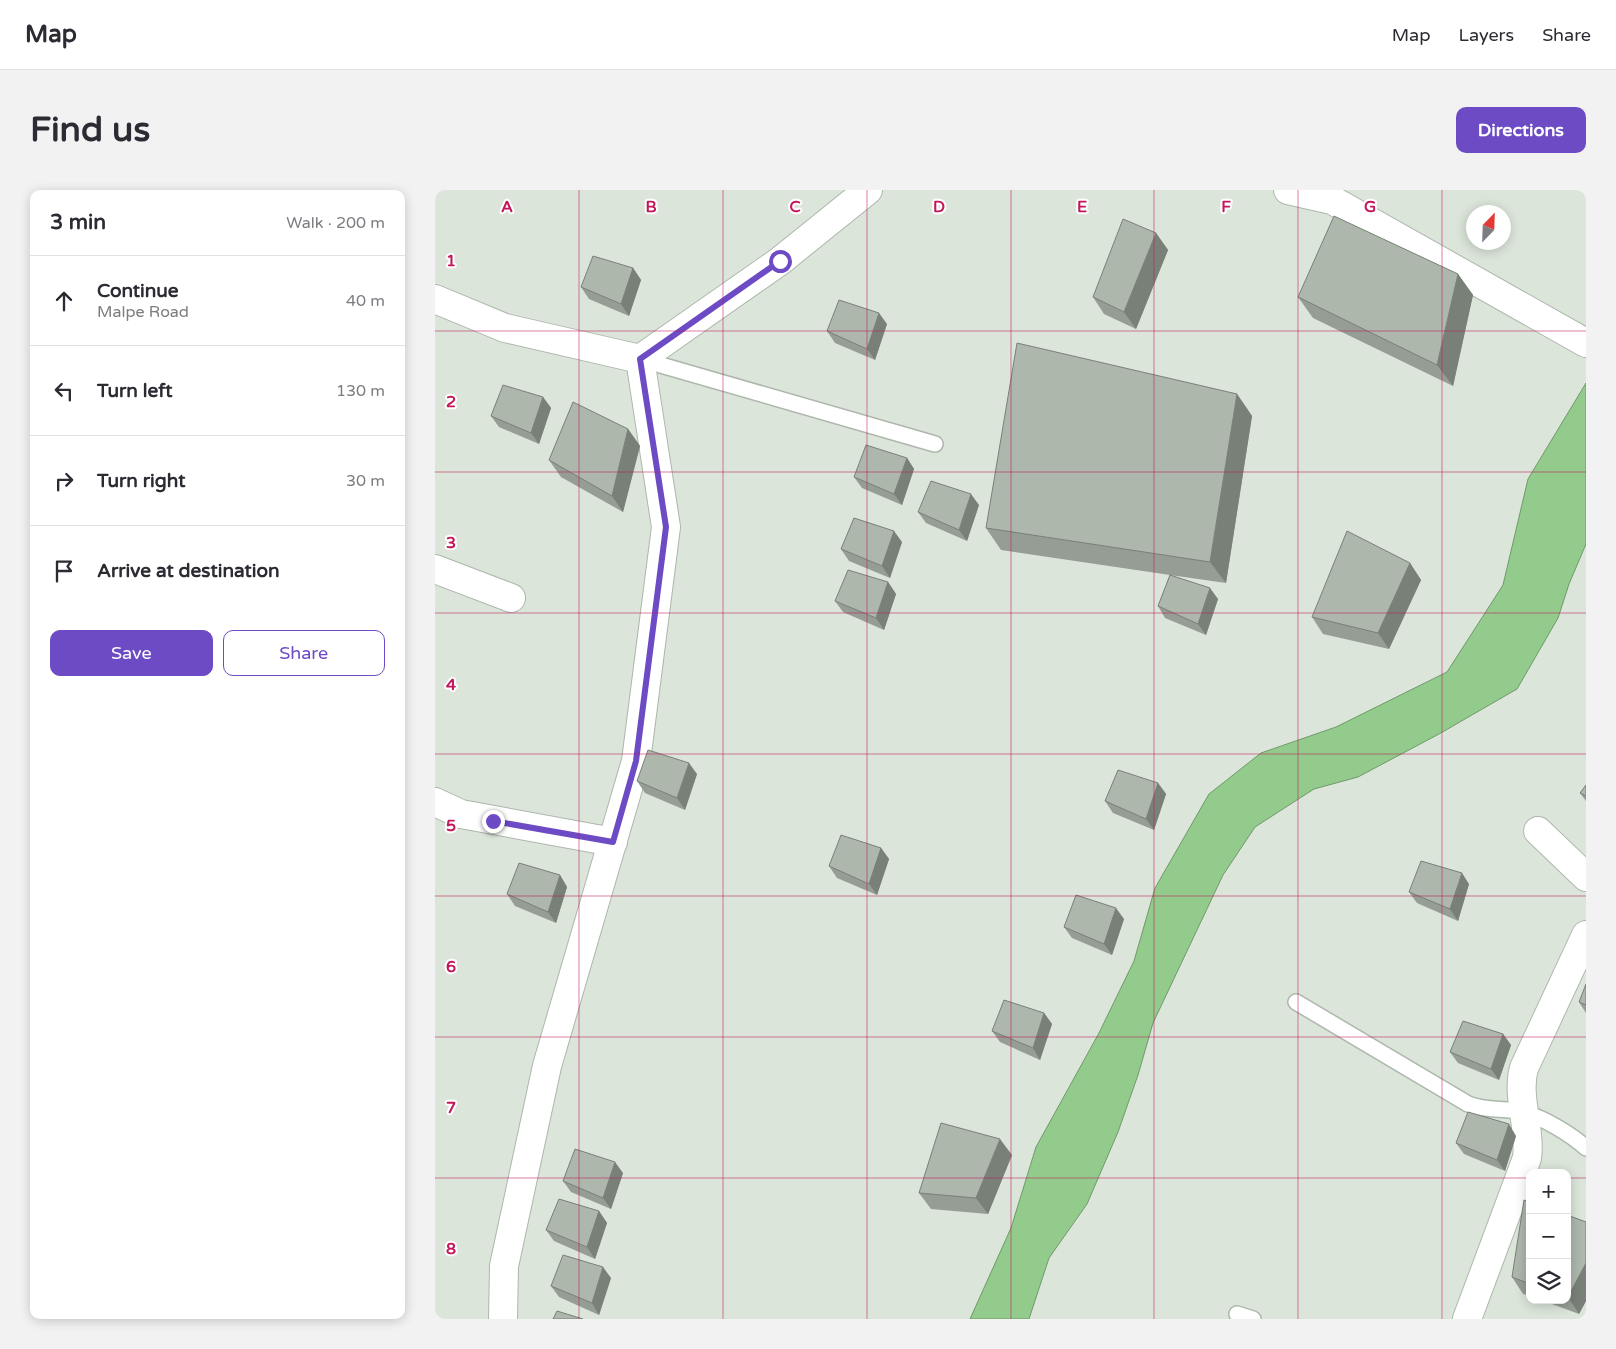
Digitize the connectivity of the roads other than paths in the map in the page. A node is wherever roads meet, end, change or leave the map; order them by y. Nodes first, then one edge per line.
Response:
1 (868, 190) edge
2 (1288, 190) edge
3 (435, 299) edge
4 (1582, 341) edge
5 (640, 359) junction
6 (935, 444) dead end
7 (435, 569) edge
8 (511, 598) dead end
9 (435, 802) edge
10 (1538, 831) dead end
11 (613, 842) junction
12 (1586, 877) edge
13 (1586, 935) edge
14 (1296, 1002) dead end
15 (1525, 1113) junction
16 (1586, 1148) edge
17 (1237, 1314) dead end
18 (503, 1319) edge
19 (1253, 1319) edge
20 (1467, 1319) edge

1 - 5 street
2 - 4 street
3 - 5 street
5 - 6 lane
5 - 11 street
7 - 8 street
9 - 11 street
10 - 12 street
11 - 18 street
13 - 15 street
14 - 15 lane
15 - 16 lane
15 - 20 street
17 - 19 lane

